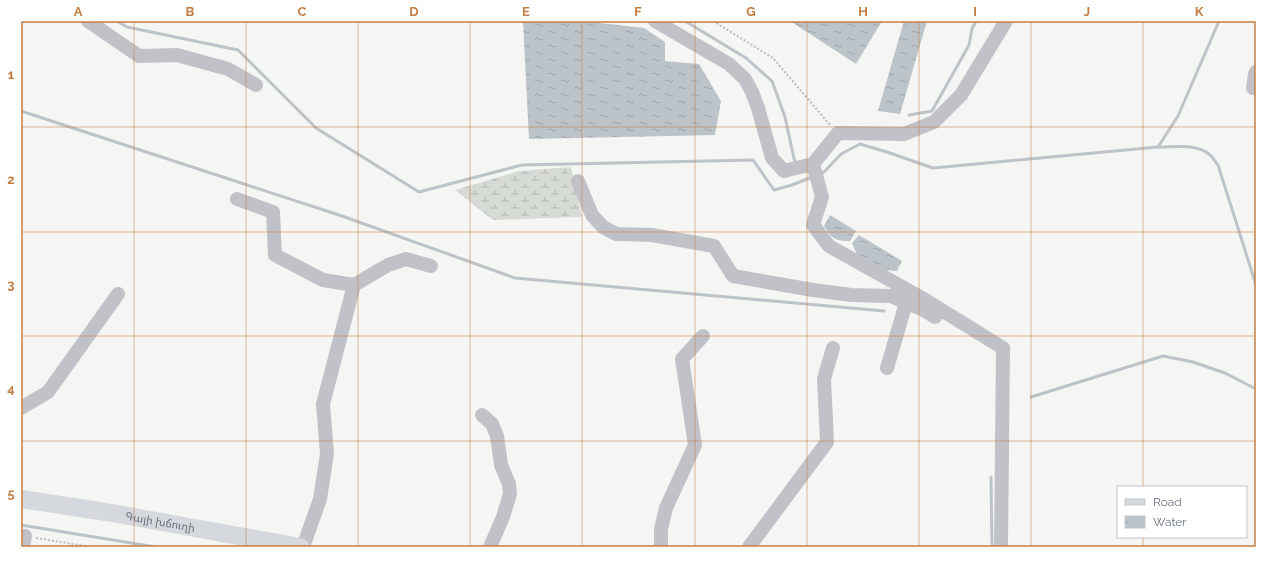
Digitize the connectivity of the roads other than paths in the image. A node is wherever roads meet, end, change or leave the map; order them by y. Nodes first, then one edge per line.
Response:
1 (88, 21) edge
2 (655, 21) edge
3 (1006, 21) edge
4 (1256, 72) edge
5 (256, 85) dead end
6 (1253, 88) dead end
7 (813, 167) junction
8 (578, 181) dead end
9 (237, 199) dead end
10 (431, 266) dead end
11 (354, 285) junction
12 (118, 294) dead end
13 (906, 303) junction
14 (702, 336) dead end
15 (991, 340) junction
16 (833, 348) dead end
17 (887, 368) dead end
18 (21, 408) edge
19 (482, 415) dead end
20 (21, 499) edge
21 (301, 547) edge
22 (490, 547) edge
23 (661, 547) edge
24 (749, 547) edge
25 (1001, 547) edge

1 - 5 street
2 - 7 street
3 - 7 street
4 - 6 street
7 - 15 street
8 - 13 street
9 - 11 street
10 - 11 street
11 - 21 street
12 - 18 street
13 - 15 street
13 - 17 street
14 - 23 street
15 - 25 street
16 - 24 street
19 - 22 street
20 - 21 main road, Գայի խճուղի

